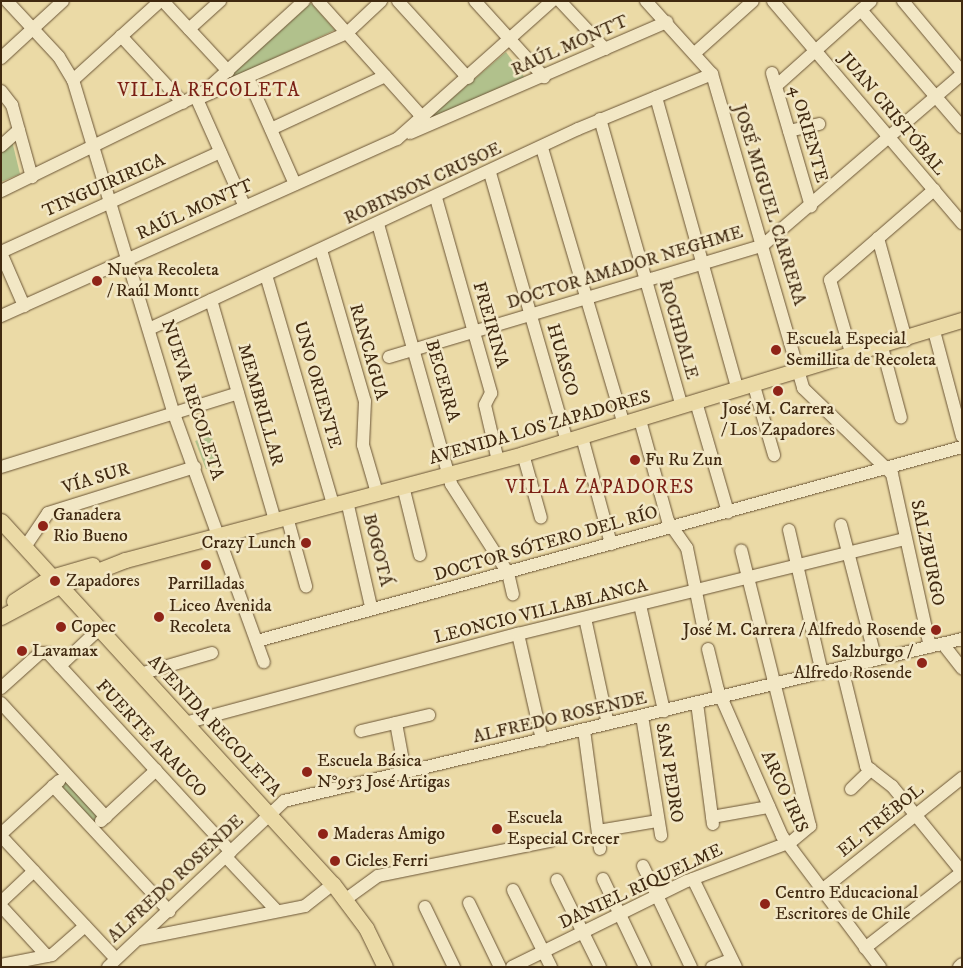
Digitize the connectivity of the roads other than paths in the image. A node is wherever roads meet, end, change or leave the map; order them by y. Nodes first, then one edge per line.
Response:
1 (7, 1) edge
2 (64, 1) edge
3 (161, 1) edge
4 (220, 1) edge
5 (304, 1) edge
6 (318, 1) edge
7 (381, 1) edge
8 (398, 1) edge
9 (475, 1) edge
10 (552, 1) edge
11 (560, 1) edge
12 (752, 1) edge
13 (773, 1) edge
14 (903, 1) edge
15 (653, 3) edge
16 (866, 5) edge
17 (667, 22) junction
18 (33, 29) junction
19 (189, 29) junction
20 (347, 33) junction
21 (121, 36) junction
22 (510, 40) junction
23 (605, 49) junction
24 (816, 51) junction
25 (696, 52) junction
26 (1, 58) edge
27 (228, 71) junction
28 (772, 73) dead end
29 (962, 73) edge
30 (712, 74) junction
31 (385, 76) junction
32 (544, 76) junction
33 (248, 78) junction
34 (468, 78) junction
35 (73, 80) junction
36 (776, 86) junction
37 (1, 91) edge
38 (656, 96) junction
39 (196, 97) junction
40 (936, 97) junction
41 (183, 103) junction
42 (424, 118) junction
43 (600, 119) junction
44 (818, 124) dead end
45 (962, 127) edge
46 (271, 129) junction
47 (19, 130) junction
48 (789, 131) junction
49 (404, 135) junction
50 (890, 138) junction
51 (1, 146) edge
52 (95, 146) junction
53 (542, 148) junction
54 (220, 152) junction
55 (490, 173) junction
56 (32, 177) junction
57 (295, 184) junction
58 (934, 190) junction
59 (1, 191) edge
60 (436, 198) junction
61 (111, 201) junction
62 (245, 206) junction
63 (811, 206) junction
64 (962, 223) edge
65 (378, 224) junction
66 (878, 238) junction
67 (762, 246) junction
68 (321, 250) junction
69 (1, 252) edge
70 (128, 259) junction
71 (703, 263) junction
72 (266, 275) junction
73 (646, 280) junction
74 (586, 298) junction
75 (211, 300) junction
76 (24, 306) junction
77 (531, 314) junction
78 (1, 316) edge
79 (962, 320) edge
80 (149, 329) junction
81 (474, 331) junction
82 (934, 331) junction
83 (906, 340) junction
84 (882, 347) junction
85 (414, 349) junction
86 (852, 356) junction
87 (389, 357) dead end
88 (800, 372) junction
89 (754, 386) junction
90 (738, 390) junction
91 (238, 393) junction
92 (696, 402) junction
93 (682, 407) junction
94 (174, 414) junction
95 (901, 418) dead end
96 (640, 420) junction
97 (624, 424) junction
98 (962, 436) edge
99 (582, 437) junction
100 (567, 441) junction
101 (962, 447) edge
102 (524, 454) junction
103 (774, 455) dead end
104 (498, 461) junction
105 (194, 467) junction
106 (888, 467) junction
107 (1, 468) edge
108 (449, 474) junction
109 (402, 486) junction
110 (377, 493) junction
111 (340, 502) junction
112 (728, 512) junction
113 (281, 518) junction
114 (541, 518) dead end
115 (1, 521) edge
116 (841, 525) dead end
117 (671, 528) junction
118 (789, 530) dead end
119 (220, 535) junction
120 (906, 539) junction
121 (611, 544) junction
122 (24, 547) junction
123 (741, 550) dead end
124 (848, 554) junction
125 (420, 555) dead end
126 (125, 560) junction
127 (795, 566) junction
128 (508, 573) junction
129 (749, 578) junction
130 (55, 581) junction
131 (306, 586) dead end
132 (696, 591) junction
133 (513, 594) dead end
134 (640, 604) junction
135 (371, 607) junction
136 (1, 613) edge
137 (1, 618) edge
138 (585, 618) junction
139 (703, 626) dead end
140 (99, 629) junction
141 (518, 634) junction
142 (962, 639) edge
143 (257, 641) junction
144 (943, 644) junction
145 (930, 647) junction
146 (708, 648) dead end
147 (212, 653) dead end
148 (876, 660) junction
149 (264, 662) dead end
150 (60, 666) junction
151 (842, 668) junction
152 (962, 668) edge
153 (822, 673) junction
154 (140, 674) junction
155 (776, 684) junction
156 (1, 688) edge
157 (723, 697) junction
158 (1, 703) edge
159 (697, 703) junction
160 (664, 711) junction
161 (429, 715) dead end
162 (642, 716) junction
163 (185, 723) junction
164 (396, 723) junction
165 (608, 724) junction
166 (584, 730) junction
167 (361, 732) dead end
168 (542, 740) junction
169 (156, 770) junction
170 (871, 770) junction
171 (405, 772) junction
172 (66, 774) junction
173 (962, 778) edge
174 (53, 786) junction
175 (851, 789) dead end
176 (769, 807) junction
177 (270, 815) junction
178 (916, 815) junction
179 (106, 817) junction
180 (658, 821) junction
181 (93, 829) junction
182 (598, 830) junction
183 (1, 835) edge
184 (661, 835) dead end
185 (550, 841) dead end
186 (787, 843) junction
187 (600, 849) dead end
188 (229, 854) junction
189 (643, 866) dead end
190 (34, 871) junction
191 (962, 872) edge
192 (603, 878) dead end
193 (693, 879) junction
194 (557, 880) dead end
195 (333, 884) junction
196 (513, 890) dead end
197 (822, 890) junction
198 (658, 896) junction
199 (346, 899) junction
200 (1, 902) edge
201 (469, 903) dead end
202 (1, 906) edge
203 (425, 907) dead end
204 (169, 911) junction
205 (276, 911) junction
206 (620, 914) junction
207 (85, 926) junction
208 (583, 932) junction
209 (140, 939) junction
210 (865, 948) junction
211 (543, 951) junction
212 (47, 956) junction
213 (112, 963) edge
214 (733, 963) edge
215 (962, 964) edge
216 (1, 965) edge
217 (385, 967) edge
218 (454, 967) edge
219 (500, 967) edge
220 (512, 967) edge
221 (551, 967) edge
222 (600, 967) edge
223 (646, 967) edge
224 (692, 967) edge
225 (712, 967) edge
226 (880, 967) edge
227 (958, 967) edge

1 - 18 street, NUEVA RECOLETA
2 - 18 street
3 - 19 street
3 - 21 street
4 - 19 street
5 - 27 street
6 - 20 street
7 - 20 street
8 - 34 street
9 - 22 street
10 - 22 street, RAÚL MONTT
11 - 23 street
12 - 25 street
13 - 24 street, JUAN CRISTÓBAL
14 - 29 street
15 - 17 street, JOSÉ MIGUEL CARRERA
16 - 24 street
16 - 40 street
17 - 23 street, RAÚL MONTT
17 - 25 street, JOSÉ MIGUEL CARRERA
18 - 26 street
18 - 35 street, NUEVA RECOLETA
19 - 27 street
20 - 31 street
20 - 33 street
21 - 35 street
21 - 41 street
22 - 32 street
22 - 34 street, RAÚL MONTT
23 - 32 street, RAÚL MONTT
24 - 36 street
24 - 50 street, JUAN CRISTÓBAL
25 - 30 street, JOSÉ MIGUEL CARRERA
27 - 39 street
28 - 36 street, 4 ORIENTE
29 - 40 street, DOCTOR AMADOR NEGHME
30 - 38 street, ROBINSON CRUSOE
30 - 67 street, JOSÉ MIGUEL CARRERA
31 - 42 street
31 - 46 street
32 - 49 street, RAÚL MONTT
33 - 39 street
33 - 46 street
34 - 42 street, RAÚL MONTT
35 - 52 street, NUEVA RECOLETA
36 - 48 street, 4 ORIENTE
37 - 47 street
38 - 43 street, ROBINSON CRUSOE
38 - 71 street
39 - 41 street
39 - 54 street
40 - 45 street
40 - 50 street, DOCTOR AMADOR NEGHME
41 - 52 street
42 - 49 street, RAÚL MONTT
43 - 53 street, ROBINSON CRUSOE
43 - 73 street, ROCHDALE
44 - 48 street
46 - 57 street
47 - 51 street
47 - 56 street
48 - 63 street, 4 ORIENTE
49 - 57 street, RAÚL MONTT
50 - 58 street, JUAN CRISTÓBAL
50 - 63 street, DOCTOR AMADOR NEGHME
52 - 56 street
52 - 61 street, NUEVA RECOLETA
53 - 55 street, ROBINSON CRUSOE
53 - 74 street
54 - 61 street, TINGUIRIRICA
54 - 62 street
55 - 60 street, ROBINSON CRUSOE
55 - 77 street, HUASCO
56 - 59 street
57 - 62 street, RAÚL MONTT
58 - 64 street, JUAN CRISTÓBAL
58 - 66 street
60 - 65 street, ROBINSON CRUSOE
60 - 81 street, FREIRINA
61 - 69 street, TINGUIRIRICA
61 - 70 street, NUEVA RECOLETA
62 - 70 street, RAÚL MONTT
63 - 67 street, DOCTOR AMADOR NEGHME
65 - 68 street, ROBINSON CRUSOE
65 - 85 street, BECERRA
66 - 83 street
66 - 86 street
67 - 71 street, DOCTOR AMADOR NEGHME
67 - 88 street, JOSÉ MIGUEL CARRERA
68 - 72 street, ROBINSON CRUSOE
68 - 110 street, RANCAGUA
69 - 76 street
70 - 76 street, RAÚL MONTT
70 - 80 street, NUEVA RECOLETA
71 - 73 street, DOCTOR AMADOR NEGHME
71 - 90 street
72 - 75 street, ROBINSON CRUSOE
72 - 111 street, UNO ORIENTE
73 - 74 street, DOCTOR AMADOR NEGHME
73 - 93 street, ROCHDALE
74 - 77 street, DOCTOR AMADOR NEGHME
74 - 97 street
75 - 80 street, ROBINSON CRUSOE
75 - 91 street, MEMBRILLAR
76 - 78 street, RAÚL MONTT
77 - 81 street, DOCTOR AMADOR NEGHME
77 - 100 street, HUASCO
79 - 82 main road, AVENIDA LOS ZAPADORES
80 - 94 street, NUEVA RECOLETA
81 - 85 street, DOCTOR AMADOR NEGHME
81 - 104 street, FREIRINA
82 - 83 main road, AVENIDA LOS ZAPADORES
82 - 98 street
83 - 84 main road, AVENIDA LOS ZAPADORES
84 - 86 main road, AVENIDA LOS ZAPADORES
84 - 95 street
85 - 87 street, DOCTOR AMADOR NEGHME
85 - 108 street, BECERRA
86 - 88 main road, AVENIDA LOS ZAPADORES
88 - 89 main road, AVENIDA LOS ZAPADORES
88 - 106 street, JOSÉ MIGUEL CARRERA
89 - 90 main road, AVENIDA LOS ZAPADORES
89 - 103 street
90 - 92 main road, AVENIDA LOS ZAPADORES
91 - 94 street
91 - 113 street, MEMBRILLAR
92 - 93 main road, AVENIDA LOS ZAPADORES
92 - 112 street, ROCHDALE
93 - 96 main road, AVENIDA LOS ZAPADORES
94 - 105 street, NUEVA RECOLETA
94 - 107 street
96 - 97 main road, AVENIDA LOS ZAPADORES
96 - 117 street
97 - 99 main road, AVENIDA LOS ZAPADORES
99 - 100 main road, AVENIDA LOS ZAPADORES
99 - 121 street
100 - 102 main road, AVENIDA LOS ZAPADORES
101 - 106 street, DOCTOR SÓTERO DEL RÍO
102 - 104 main road, AVENIDA LOS ZAPADORES
102 - 114 street
104 - 108 main road, AVENIDA LOS ZAPADORES
105 - 119 street, NUEVA RECOLETA
105 - 122 street, VÍA SUR
106 - 112 street, DOCTOR SÓTERO DEL RÍO
106 - 120 street, SALZBURGO
108 - 109 main road, AVENIDA LOS ZAPADORES
108 - 128 street, BECERRA
109 - 110 main road, AVENIDA LOS ZAPADORES
109 - 125 street
110 - 111 main road, AVENIDA LOS ZAPADORES
111 - 113 main road, AVENIDA LOS ZAPADORES
111 - 135 street, BOGOTÁ
112 - 117 street, DOCTOR SÓTERO DEL RÍO
113 - 119 main road, AVENIDA LOS ZAPADORES
113 - 131 street, MEMBRILLAR
115 - 122 main road, AVENIDA RECOLETA
116 - 124 street
117 - 121 street, DOCTOR SÓTERO DEL RÍO
117 - 132 street
118 - 127 street
119 - 126 main road, AVENIDA LOS ZAPADORES
119 - 143 street, NUEVA RECOLETA
120 - 124 street, LEONCIO VILLABLANCA
120 - 145 street, SALZBURGO
121 - 128 street, DOCTOR SÓTERO DEL RÍO
122 - 130 main road, AVENIDA RECOLETA
123 - 129 street
124 - 127 street, LEONCIO VILLABLANCA
124 - 148 street
126 - 130 main road, AVENIDA LOS ZAPADORES
126 - 130 main road, AVENIDA LOS ZAPADORES
127 - 129 street, LEONCIO VILLABLANCA
127 - 153 street
128 - 133 street, BECERRA
128 - 135 street, DOCTOR SÓTERO DEL RÍO
129 - 132 street, LEONCIO VILLABLANCA
129 - 155 street
130 - 136 main road, AVENIDA LOS ZAPADORES
130 - 137 main road, AVENIDA LOS ZAPADORES
130 - 140 main road, AVENIDA RECOLETA
132 - 134 street, LEONCIO VILLABLANCA
132 - 139 street
134 - 138 street, LEONCIO VILLABLANCA
134 - 160 street
135 - 143 street, DOCTOR SÓTERO DEL RÍO
138 - 141 street, LEONCIO VILLABLANCA
138 - 165 street
140 - 150 street
140 - 154 main road, AVENIDA RECOLETA
141 - 163 street, LEONCIO VILLABLANCA
141 - 168 street
142 - 144 street, ALFREDO ROSENDE
143 - 149 street, NUEVA RECOLETA
144 - 145 street, ALFREDO ROSENDE
144 - 152 street
145 - 148 street, ALFREDO ROSENDE
146 - 157 street, ARCO IRIS
147 - 154 street
148 - 151 street, ALFREDO ROSENDE
150 - 156 street, FUERTE ARAUCO
150 - 169 street, FUERTE ARAUCO
151 - 153 street, ALFREDO ROSENDE
151 - 170 street
153 - 155 street, ALFREDO ROSENDE
154 - 163 main road, AVENIDA RECOLETA
155 - 157 street, ALFREDO ROSENDE
155 - 186 street, DANIEL RIQUELME
157 - 159 street, ALFREDO ROSENDE
157 - 176 street, ARCO IRIS
158 - 172 street
159 - 160 street, ALFREDO ROSENDE
159 - 176 street
160 - 162 street, ALFREDO ROSENDE
161 - 164 street
162 - 165 street, ALFREDO ROSENDE
162 - 180 street, SAN PEDRO
163 - 177 main road, AVENIDA RECOLETA
164 - 167 street
164 - 171 street
165 - 166 street, ALFREDO ROSENDE
166 - 168 street, ALFREDO ROSENDE
166 - 182 street
168 - 171 street, ALFREDO ROSENDE
169 - 179 street
169 - 188 street, FUERTE ARAUCO
170 - 175 street
170 - 178 street
171 - 177 street, ALFREDO ROSENDE
172 - 174 street
172 - 179 street
173 - 178 street, EL TRÉBOL
174 - 181 street
174 - 183 street
176 - 186 street, ARCO IRIS
177 - 188 street, ALFREDO ROSENDE
177 - 195 main road, AVENIDA RECOLETA
178 - 191 street
178 - 197 street, EL TRÉBOL
179 - 181 street
180 - 182 street
180 - 184 street, SAN PEDRO
181 - 204 street
182 - 187 street
183 - 190 street
185 - 199 street
186 - 193 street, DANIEL RIQUELME
186 - 197 street, ARCO IRIS
188 - 204 street, ALFREDO ROSENDE
188 - 205 street, FUERTE ARAUCO
189 - 198 street
190 - 200 street
190 - 207 street
191 - 210 street
192 - 206 street
193 - 198 street, DANIEL RIQUELME
193 - 214 street
194 - 208 street
195 - 199 main road, AVENIDA RECOLETA
195 - 205 street
196 - 211 street
197 - 210 street, ARCO IRIS
198 - 206 street, DANIEL RIQUELME
198 - 224 street
199 - 217 main road, AVENIDA RECOLETA
201 - 219 street
202 - 212 street
203 - 218 street
204 - 209 street, ALFREDO ROSENDE
205 - 209 street
206 - 208 street, DANIEL RIQUELME
206 - 223 street
207 - 212 street
207 - 213 street
208 - 211 street, DANIEL RIQUELME
208 - 222 street
209 - 213 street, ALFREDO ROSENDE
210 - 226 street, ARCO IRIS
211 - 220 street, DANIEL RIQUELME
211 - 221 street
212 - 216 street
214 - 225 street
215 - 227 street

